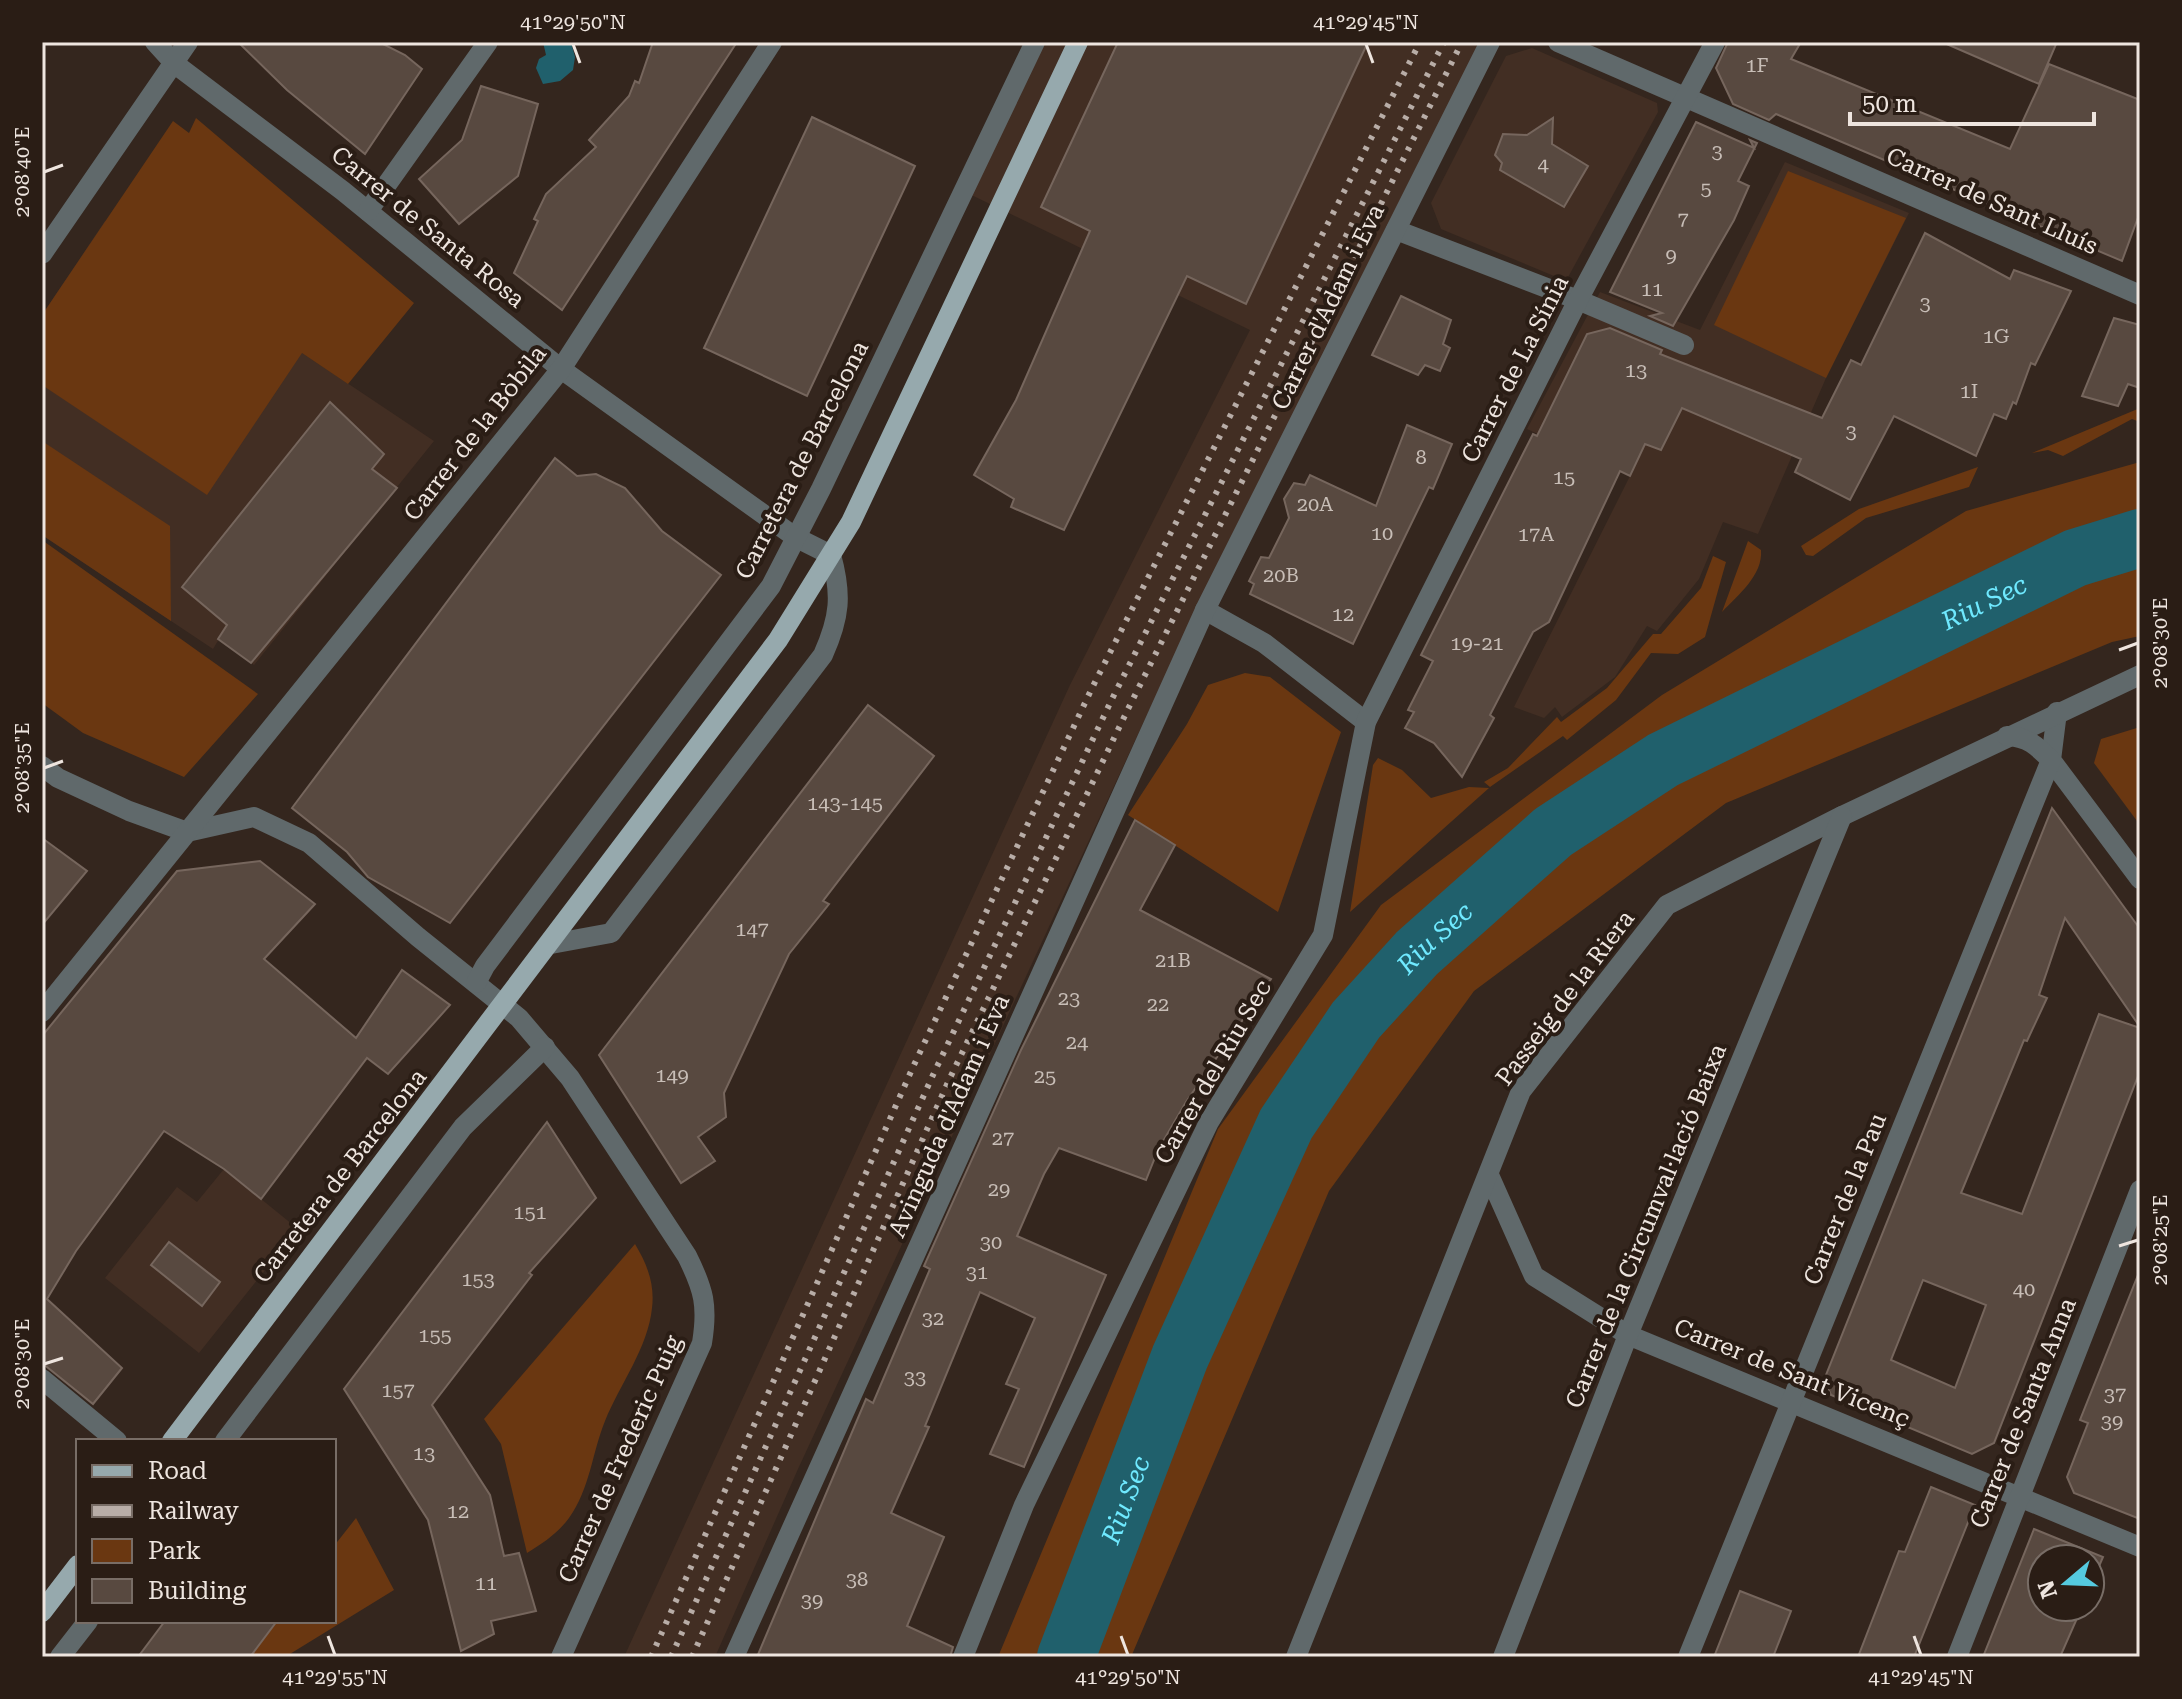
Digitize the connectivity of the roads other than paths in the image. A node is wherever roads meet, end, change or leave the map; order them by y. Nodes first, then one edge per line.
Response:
1 (155, 42) edge
2 (188, 42) edge
3 (488, 42) edge
4 (772, 42) edge
5 (1035, 42) edge
6 (1078, 42) edge
7 (1490, 42) edge
8 (1558, 42) edge
9 (1715, 42) edge
10 (175, 64) junction
11 (1689, 96) junction
12 (368, 211) junction
13 (1396, 230) junction
14 (42, 254) edge
15 (2140, 295) edge
16 (1578, 300) junction
17 (1684, 345) dead end
18 (561, 369) junction
19 (795, 537) junction
20 (831, 555) junction
21 (1209, 603) junction
22 (2140, 675) edge
23 (2057, 712) junction
24 (1366, 722) junction
25 (2007, 736) junction
26 (2051, 760) junction
27 (42, 766) edge
28 (1842, 816) junction
29 (187, 832) junction
30 (2140, 879) edge
31 (551, 944) junction
32 (476, 983) junction
33 (505, 1006) junction
34 (42, 1012) edge
35 (545, 1047) junction
36 (1489, 1175) junction
37 (2140, 1190) edge
38 (1628, 1335) junction
39 (42, 1379) edge
40 (1791, 1401) junction
41 (115, 1439) edge
42 (173, 1439) edge
43 (227, 1439) edge
44 (2019, 1494) junction
45 (2140, 1547) edge
46 (76, 1568) edge
47 (42, 1612) edge
48 (86, 1623) edge
49 (60, 1657) edge
50 (561, 1657) edge
51 (734, 1657) edge
52 (963, 1657) edge
53 (1296, 1657) edge
54 (1503, 1657) edge
55 (1688, 1657) edge
56 (1957, 1657) edge

1 - 10 street, Carrer de Santa Rosa
2 - 10 street
3 - 12 street
4 - 18 street, Carrer de la Bòbila
5 - 19 street, Carretera de Barcelona
6 - 20 main road, Carretera de Barcelona
7 - 13 street, Carrer d'Adam i Eva
8 - 11 street, Carrer de Sant Lluís
9 - 11 street, Carrer de La Sínia
10 - 12 street, Carrer de Santa Rosa
10 - 14 street
11 - 15 street, Carrer de Sant Lluís
11 - 16 street, Carrer de La Sínia
12 - 18 street, Carrer de Santa Rosa
13 - 16 street
13 - 21 street, Carrer d'Adam i Eva
16 - 17 street
16 - 24 street, Carrer de La Sínia
18 - 19 street, Carrer de Santa Rosa
18 - 29 street, Carrer de la Bòbila
19 - 20 street, Carrer de Santa Rosa
19 - 32 street, Carretera de Barcelona
20 - 31 main road, Carretera de Barcelona
20 - 31 street
21 - 24 street
21 - 51 street, Avinguda d'Adam i Eva
22 - 23 street, Passeig de la Riera
23 - 25 street, Passeig de la Riera
23 - 26 street, Carrer de la Pau
24 - 52 street, Carrer del Riu Sec
25 - 26 street
25 - 28 street, Passeig de la Riera
26 - 30 street
26 - 40 street, Carrer de la Pau
27 - 29 street
28 - 36 street, Passeig de la Riera
28 - 38 street, Carrer de la Circumval·lació Baixa
29 - 32 street, Carrer de Frederic Puig
29 - 34 street, Carrer de la Bòbila
31 - 33 main road, Carretera de Barcelona
32 - 33 street, Carrer de Frederic Puig
33 - 35 street, Carrer de Frederic Puig
33 - 42 main road, Carretera de Barcelona
35 - 43 street
35 - 50 street, Carrer de Frederic Puig
36 - 38 street, Carrer de Sant Vicenç
36 - 53 street, Passeig de la Riera
37 - 44 street, Carrer de Santa Anna
38 - 40 street, Carrer de Sant Vicenç
38 - 54 street, Carrer de la Circumval·lació Baixa
39 - 41 street
40 - 44 street, Carrer de Sant Vicenç
40 - 55 street, Carrer de la Pau
44 - 45 street, Carrer de Sant Vicenç
44 - 56 street, Carrer de Santa Anna
46 - 47 main road
48 - 49 street

